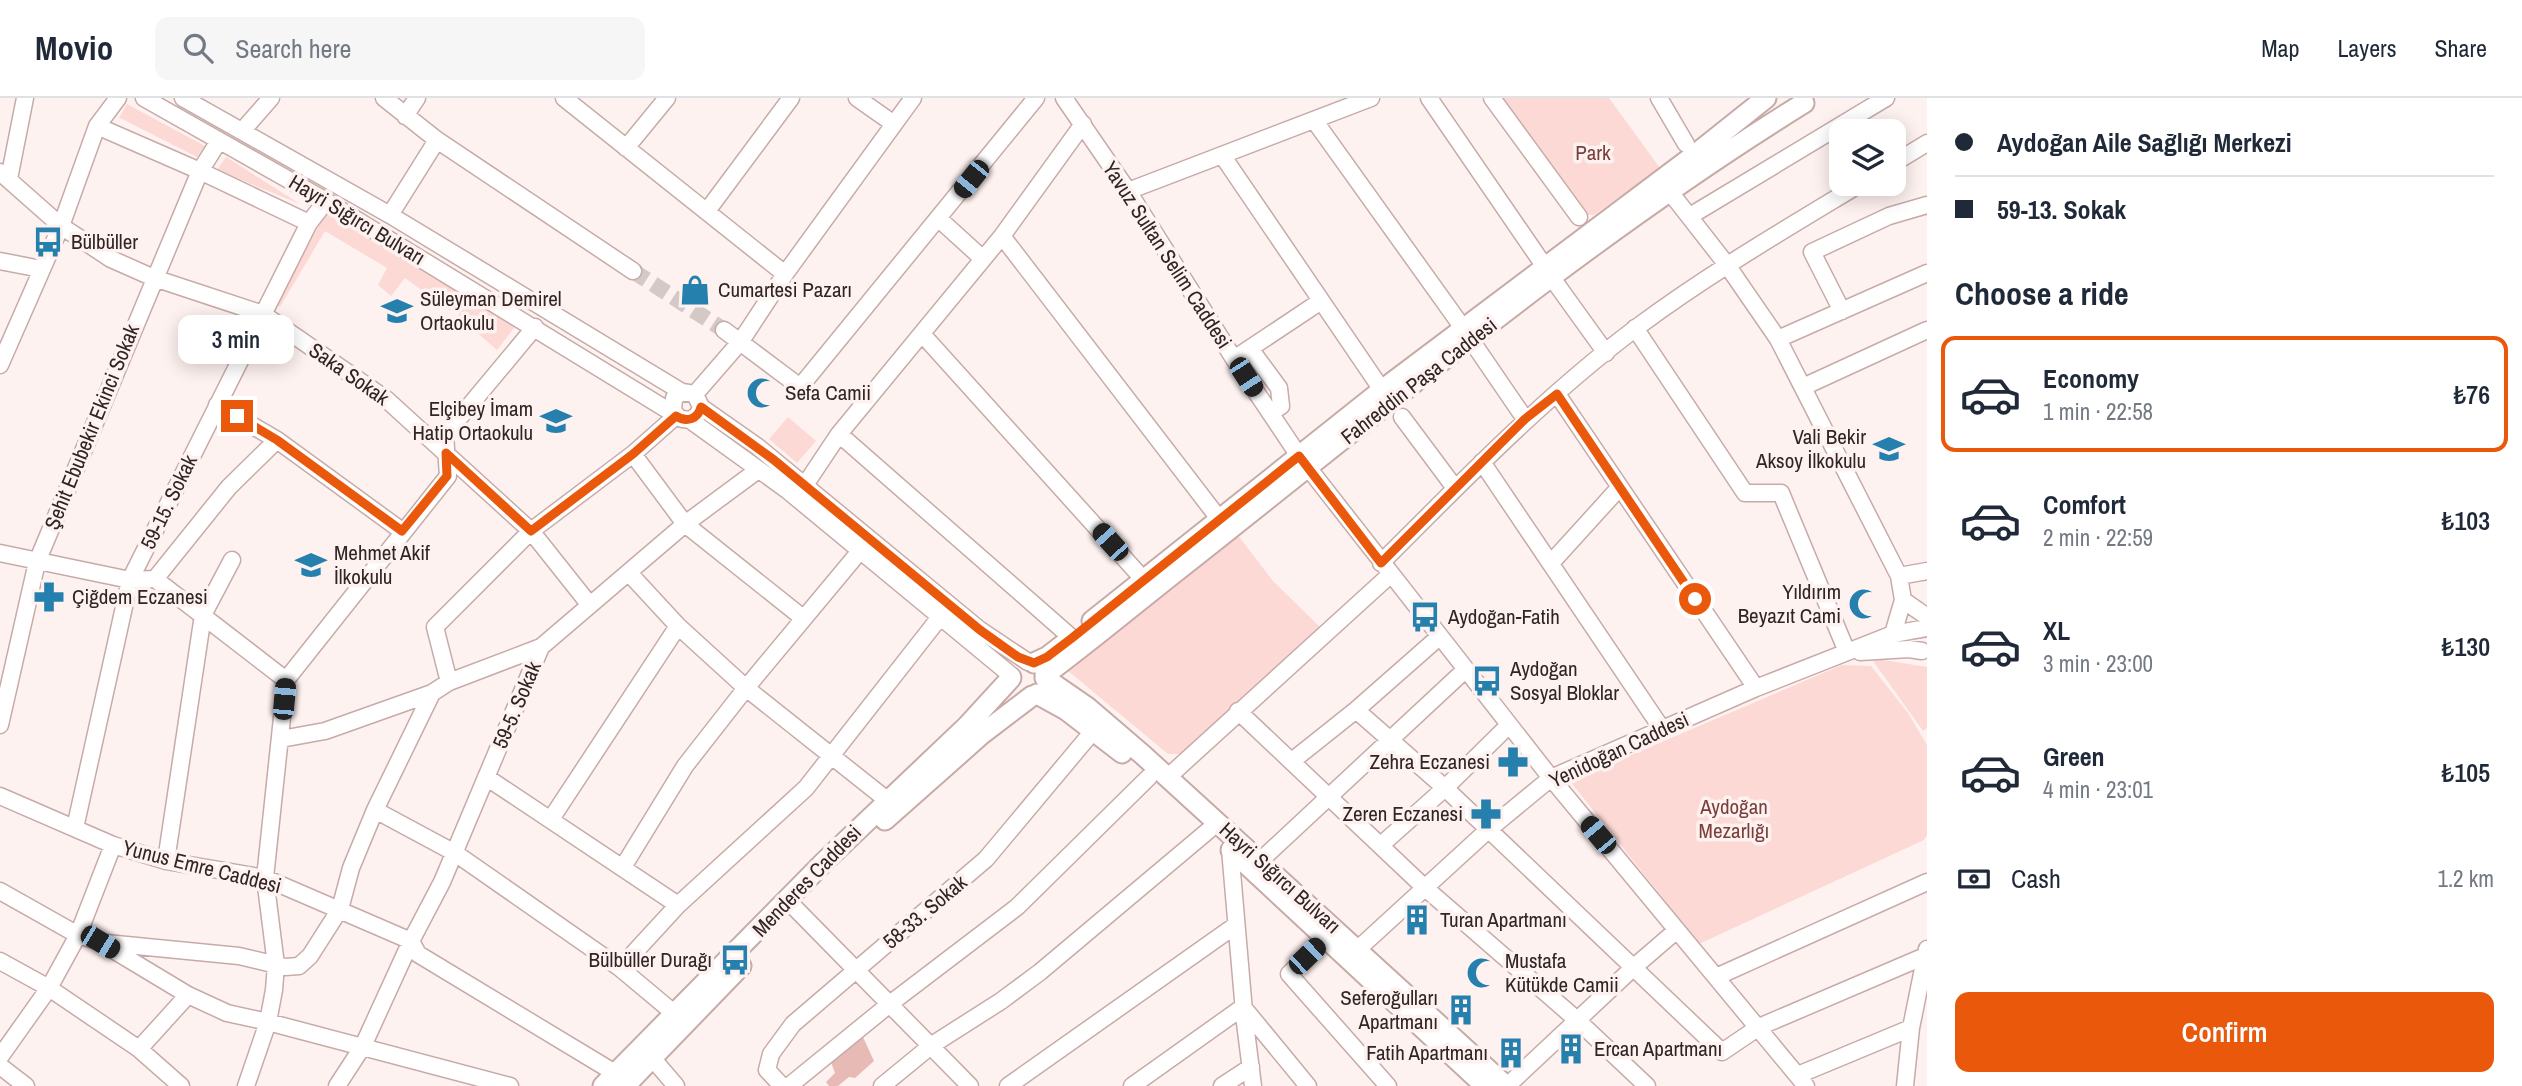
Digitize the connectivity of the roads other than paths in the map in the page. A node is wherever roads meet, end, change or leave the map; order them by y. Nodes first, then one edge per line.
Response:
1 (25, 98) edge
2 (118, 98) edge
3 (144, 98) edge
4 (183, 98) edge
5 (271, 98) edge
6 (384, 98) edge
7 (417, 98) edge
8 (564, 98) edge
9 (667, 98) edge
10 (791, 98) edge
11 (857, 98) edge
12 (913, 98) edge
13 (1036, 98) edge
14 (1064, 98) edge
15 (1371, 98) edge
16 (1429, 98) edge
17 (1492, 98) edge
18 (1659, 98) edge
19 (1766, 98) edge
20 (1886, 98) edge
21 (1804, 103) dead end
22 (405, 116) junction
23 (1314, 120) junction
24 (894, 124) junction
25 (1083, 124) junction
26 (97, 126) junction
27 (243, 131) junction
28 (437, 140) junction
29 (219, 141) junction
30 (1927, 143) edge
31 (1686, 144) dead end
32 (626, 148) junction
33 (1222, 155) junction
34 (1906, 156) edge
35 (200, 171) junction
36 (4, 175) edge
37 (1128, 191) junction
38 (1670, 192) junction
39 (1840, 196) edge
40 (326, 201) junction
41 (1927, 205) edge
42 (707, 211) junction
43 (390, 215) junction
44 (1690, 216) junction
45 (1579, 217) dead end
46 (939, 219) junction
47 (309, 223) junction
48 (61, 226) junction
49 (1002, 236) junction
50 (983, 260) junction
51 (0, 261) edge
52 (1727, 265) junction
53 (41, 269) junction
54 (633, 271) tunnel mouth
55 (1549, 272) junction
56 (1927, 273) edge
57 (785, 274) junction
58 (154, 278) junction
59 (1321, 301) junction
60 (1842, 311) junction
61 (263, 314) junction
62 (536, 327) junction
63 (1635, 328) junction
64 (724, 330) tunnel mouth
65 (1927, 330) edge
66 (1467, 334) junction
67 (923, 335) junction
68 (1777, 339) junction
69 (741, 341) junction
70 (1251, 349) junction
71 (1606, 353) junction
72 (1, 357) edge
73 (1234, 359) junction
74 (1803, 387) junction
75 (1382, 390) junction
76 (1557, 394) junction
77 (693, 398) junction
78 (217, 405) junction
79 (1270, 413) junction
80 (680, 417) junction
81 (1402, 417) dead end
82 (1525, 419) junction
83 (839, 434) junction
84 (277, 440) junction
85 (446, 453) junction
86 (633, 454) junction
87 (1304, 462) junction
88 (1482, 462) junction
89 (758, 470) junction
90 (805, 485) junction
91 (1619, 487) junction
92 (1455, 488) junction
93 (1220, 520) junction
94 (685, 524) junction
95 (402, 531) junction
96 (531, 531) junction
97 (860, 551) junction
98 (0, 553) edge
99 (232, 560) dead end
100 (37, 562) junction
101 (1551, 563) junction
102 (1386, 568) junction
103 (1927, 570) edge
104 (629, 573) junction
105 (1899, 576) junction
106 (155, 579) junction
107 (1143, 579) junction
108 (130, 580) junction
109 (1903, 600) junction
110 (589, 604) junction
111 (203, 615) junction
112 (1926, 616) edge
113 (940, 617) junction
114 (803, 618) junction
115 (678, 626) junction
116 (1893, 634) junction
117 (1439, 637) junction
118 (1072, 638) junction
119 (541, 647) junction
120 (1847, 652) junction
121 (1925, 653) edge
122 (1465, 670) junction
123 (1012, 677) junction
124 (1037, 678) junction
125 (286, 680) junction
126 (449, 682) junction
127 (746, 688) junction
128 (1755, 688) junction
129 (432, 693) junction
130 (1356, 710) junction
131 (1238, 711) junction
132 (0, 725) edge
133 (1509, 725) junction
134 (1662, 729) junction
135 (1094, 730) junction
136 (281, 739) junction
137 (1389, 741) junction
138 (833, 755) junction
139 (1292, 761) junction
140 (486, 777) junction
141 (1158, 777) junction
142 (1551, 778) junction
143 (1445, 788) junction
144 (0, 796) edge
145 (1331, 798) junction
146 (887, 800) junction
147 (375, 810) junction
148 (551, 819) junction
149 (75, 828) junction
150 (1209, 830) junction
151 (1488, 830) junction
152 (113, 845) junction
153 (1381, 845) junction
154 (1230, 849) junction
155 (455, 853) junction
156 (1261, 860) junction
157 (166, 861) junction
158 (623, 867) junction
159 (265, 878) junction
160 (1927, 882) edge
161 (1424, 887) junction
162 (0, 891) edge
163 (678, 905) junction
164 (795, 908) junction
165 (340, 909) junction
166 (1236, 925) junction
167 (1677, 930) junction
168 (78, 935) junction
169 (1326, 938) junction
170 (411, 941) junction
171 (100, 942) junction
172 (1358, 949) junction
173 (1926, 953) edge
174 (0, 961) edge
175 (276, 965) junction
176 (1634, 967) junction
177 (620, 968) junction
178 (856, 968) junction
179 (1716, 977) junction
180 (49, 988) junction
181 (188, 995) junction
182 (891, 1003) junction
183 (1243, 1007) junction
184 (675, 1014) junction
185 (1577, 1020) junction
186 (268, 1022) junction
187 (1759, 1027) junction
188 (1911, 1028) junction
189 (932, 1045) junction
190 (363, 1046) junction
191 (139, 1049) junction
192 (0, 1057) edge
193 (653, 1059) junction
194 (0, 1066) edge
195 (1251, 1067) junction
196 (1802, 1081) edge
197 (614, 1082) edge
198 (26, 1086) edge
199 (181, 1086) edge
200 (246, 1086) edge
201 (337, 1086) edge
202 (510, 1086) edge
203 (676, 1086) edge
204 (782, 1086) edge
205 (789, 1086) edge
206 (882, 1086) edge
207 (970, 1086) edge
208 (1008, 1086) edge
209 (1132, 1086) edge
210 (1222, 1086) edge
211 (1253, 1086) edge
212 (1308, 1086) edge
213 (1388, 1086) edge
214 (1485, 1086) edge
215 (1507, 1086) edge
216 (1647, 1086) edge
217 (1905, 1086) edge

1 - 36 street
2 - 26 street
3 - 29 street, Hayri Sığırcı Bulvarı
4 - 27 street, Hayri Sığırcı Bulvarı
5 - 27 street
6 - 22 street
7 - 22 street
8 - 32 street
9 - 32 street
10 - 42 street
11 - 24 street
12 - 24 street
13 - 46 street
14 - 25 street, Yavuz Sultan Selim Caddesi
15 - 23 street
16 - 55 street
17 - 45 street
18 - 31 street
19 - 55 main road, Fahreddin Paşa Caddesi
20 - 44 street
21 - 38 main road, Fahreddin Paşa Caddesi
22 - 28 street
23 - 33 street
23 - 66 street
24 - 57 street
25 - 37 street, Yavuz Sultan Selim Caddesi
25 - 49 street
26 - 35 street
26 - 48 street
27 - 43 street, Hayri Sığırcı Bulvarı
28 - 43 street
28 - 54 street
29 - 35 street, Şehit Ebubekir Ekinci Sokak
29 - 40 street, Hayri Sığırcı Bulvarı
30 - 34 street
32 - 42 street
33 - 37 street
33 - 59 street
35 - 47 street
35 - 58 street, Şehit Ebubekir Ekinci Sokak
36 - 48 street, Saka Sokak
37 - 73 street, Yavuz Sultan Selim Caddesi
38 - 44 street
38 - 55 main road, Fahreddin Paşa Caddesi
39 - 52 street
40 - 47 street, 59-15. Sokak
40 - 62 street, Hayri Sığırcı Bulvarı
41 - 60 street
42 - 57 street
43 - 77 street, Hayri Sığırcı Bulvarı
44 - 52 street
46 - 50 street
46 - 69 street
47 - 61 street, 59-15. Sokak
48 - 53 street
48 - 58 street, Saka Sokak
49 - 50 street
49 - 93 street
50 - 67 street
51 - 53 street
52 - 63 street
52 - 68 street
53 - 72 street
55 - 66 main road, Fahreddin Paşa Caddesi
55 - 71 street
56 - 60 street
57 - 69 street
58 - 61 street, Saka Sokak
58 - 100 street, Şehit Ebubekir Ekinci Sokak
59 - 70 street
59 - 75 street
60 - 68 street
61 - 78 street, 59-15. Sokak
61 - 85 street, Saka Sokak
62 - 80 street, Hayri Sığırcı Bulvarı
62 - 85 street
63 - 71 street
63 - 120 street
64 - 69 street
65 - 74 street
66 - 75 main road, Fahreddin Paşa Caddesi
66 - 82 street
66 - 87 main road, Fahreddin Paşa Caddesi
67 - 83 street
67 - 107 street
68 - 74 street
69 - 77 street
70 - 73 street
70 - 79 street
71 - 76 street
73 - 79 street, Yavuz Sultan Selim Caddesi
74 - 105 street
75 - 87 main road, Fahreddin Paşa Caddesi
76 - 82 street
76 - 91 street
77 - 80 street
77 - 80 street
77 - 90 street, Hayri Sığırcı Bulvarı
78 - 84 street
78 - 108 street, 59-15. Sokak
79 - 87 street, Yavuz Sultan Selim Caddesi
80 - 86 street
80 - 89 street, Hayri Sığırcı Bulvarı
81 - 92 street
82 - 88 street
83 - 90 street
83 - 118 street
84 - 95 street
84 - 106 street
85 - 95 street
85 - 96 street, Saka Sokak
86 - 94 street
86 - 96 street
87 - 93 main road, Fahreddin Paşa Caddesi
87 - 102 street, Yavuz Sultan Selim Caddesi
87 - 124 main road, Fahreddin Paşa Caddesi
88 - 92 street
88 - 101 street
89 - 94 street, 59-5. Sokak
89 - 97 street, Hayri Sığırcı Bulvarı
90 - 124 street, Hayri Sığırcı Bulvarı
91 - 101 street
91 - 128 street
92 - 102 street
93 - 107 main road, Fahreddin Paşa Caddesi
94 - 104 street, 59-5. Sokak
94 - 114 street
95 - 125 street
96 - 110 street, Saka Sokak
96 - 126 street
97 - 113 street, Hayri Sığırcı Bulvarı
97 - 114 street
98 - 100 street
99 - 111 street
100 - 108 street
100 - 132 street, Şehit Ebubekir Ekinci Sokak
101 - 134 street
102 - 117 street, Yavuz Sultan Selim Caddesi
102 - 131 street
103 - 105 street
104 - 110 street, 59-5. Sokak
104 - 115 street
105 - 109 street
106 - 108 street
106 - 111 street
107 - 118 main road, Fahreddin Paşa Caddesi
108 - 149 street, 59-15. Sokak
109 - 112 street
109 - 116 street
110 - 119 street, 59-5. Sokak
111 - 125 street
111 - 157 street
112 - 116 street, Yenidoğan Caddesi
112 - 121 street
113 - 123 street, Hayri Sığırcı Bulvarı
113 - 138 street
114 - 127 street
115 - 127 street
115 - 148 street
116 - 120 street, Yenidoğan Caddesi
117 - 122 street, Yavuz Sultan Selim Caddesi
117 - 130 street
118 - 124 main road, Fahreddin Paşa Caddesi
119 - 126 street
119 - 140 street, 59-5. Sokak
120 - 121 street, Yenidoğan Caddesi
120 - 128 street, Yenidoğan Caddesi
122 - 133 street, Yavuz Sultan Selim Caddesi
122 - 137 street
123 - 124 main road, Menderes Caddesi
123 - 124 main road
123 - 146 main road, Menderes Caddesi
124 - 135 main road, Hayri Sığırcı Bulvarı
124 - 141 main road, Hayri Sığırcı Bulvarı
124 - 164 main road, Menderes Caddesi
125 - 136 street
126 - 129 street
127 - 138 street
127 - 158 street
128 - 134 street, Yenidoğan Caddesi
129 - 136 street
129 - 147 street
130 - 137 street
130 - 139 street
131 - 139 street
131 - 141 street
133 - 142 street, Yavuz Sultan Selim Caddesi
133 - 143 street
134 - 142 street, Yenidoğan Caddesi
135 - 141 main road, Hayri Sığırcı Bulvarı
135 - 178 street, 58-33. Sokak
136 - 159 street
137 - 143 street
137 - 145 street
138 - 146 street
138 - 163 street
139 - 145 street
140 - 148 street
140 - 155 street, 59-5. Sokak
141 - 150 main road, Hayri Sığırcı Bulvarı
141 - 156 main road, Hayri Sığırcı Bulvarı
141 - 182 street
142 - 151 street, Yenidoğan Caddesi
142 - 167 street, Yavuz Sultan Selim Caddesi
143 - 151 street
143 - 153 street
144 - 149 street, Yunus Emre Caddesi
145 - 153 street
145 - 156 street
146 - 184 main road, Menderes Caddesi
147 - 155 street
147 - 165 street
148 - 158 street
149 - 152 street, Yunus Emre Caddesi
150 - 154 main road, Hayri Sığırcı Bulvarı
150 - 189 street
151 - 161 street, Yenidoğan Caddesi
151 - 176 street
152 - 157 street, Yunus Emre Caddesi
152 - 168 street
153 - 161 street
154 - 166 street
154 - 169 main road, Hayri Sığırcı Bulvarı
155 - 170 street, 59-5. Sokak
155 - 177 street
156 - 172 main road, Hayri Sığırcı Bulvarı
157 - 159 street, Yunus Emre Caddesi
158 - 163 street
159 - 165 street, Yunus Emre Caddesi
159 - 175 street
160 - 179 street
161 - 172 street, Yenidoğan Caddesi
161 - 185 street
162 - 168 street
163 - 177 street
164 - 178 street
164 - 193 main road, Menderes Caddesi
165 - 170 street, Yunus Emre Caddesi
165 - 175 street
166 - 183 street
166 - 208 street
167 - 176 street
167 - 179 street, Yavuz Sultan Selim Caddesi
168 - 171 street
168 - 180 street
169 - 213 street
169 - 214 main road, Hayri Sığırcı Bulvarı
170 - 190 street, 59-5. Sokak
170 - 197 street, Yunus Emre Caddesi
171 - 175 street
171 - 181 street
172 - 215 main road, Hayri Sığırcı Bulvarı
173 - 187 street
173 - 188 street
174 - 180 street
175 - 186 street
176 - 185 street
176 - 187 street
177 - 184 street
178 - 182 street
178 - 204 street, 58-33. Sokak
179 - 187 street, Yavuz Sultan Selim Caddesi
180 - 191 street
180 - 192 street
181 - 186 street
181 - 191 street
182 - 189 street
182 - 205 street
183 - 195 street
183 - 209 street
183 - 212 street
184 - 197 main road, Menderes Caddesi
185 - 215 street
185 - 216 street
186 - 190 street
186 - 200 street
187 - 196 street, Yavuz Sultan Selim Caddesi
188 - 196 street
188 - 217 street
189 - 206 street
189 - 207 street
190 - 201 street, 59-5. Sokak
190 - 202 street
191 - 199 street
193 - 197 main road, Menderes Caddesi
193 - 203 street
194 - 198 street
195 - 210 street
195 - 211 street

